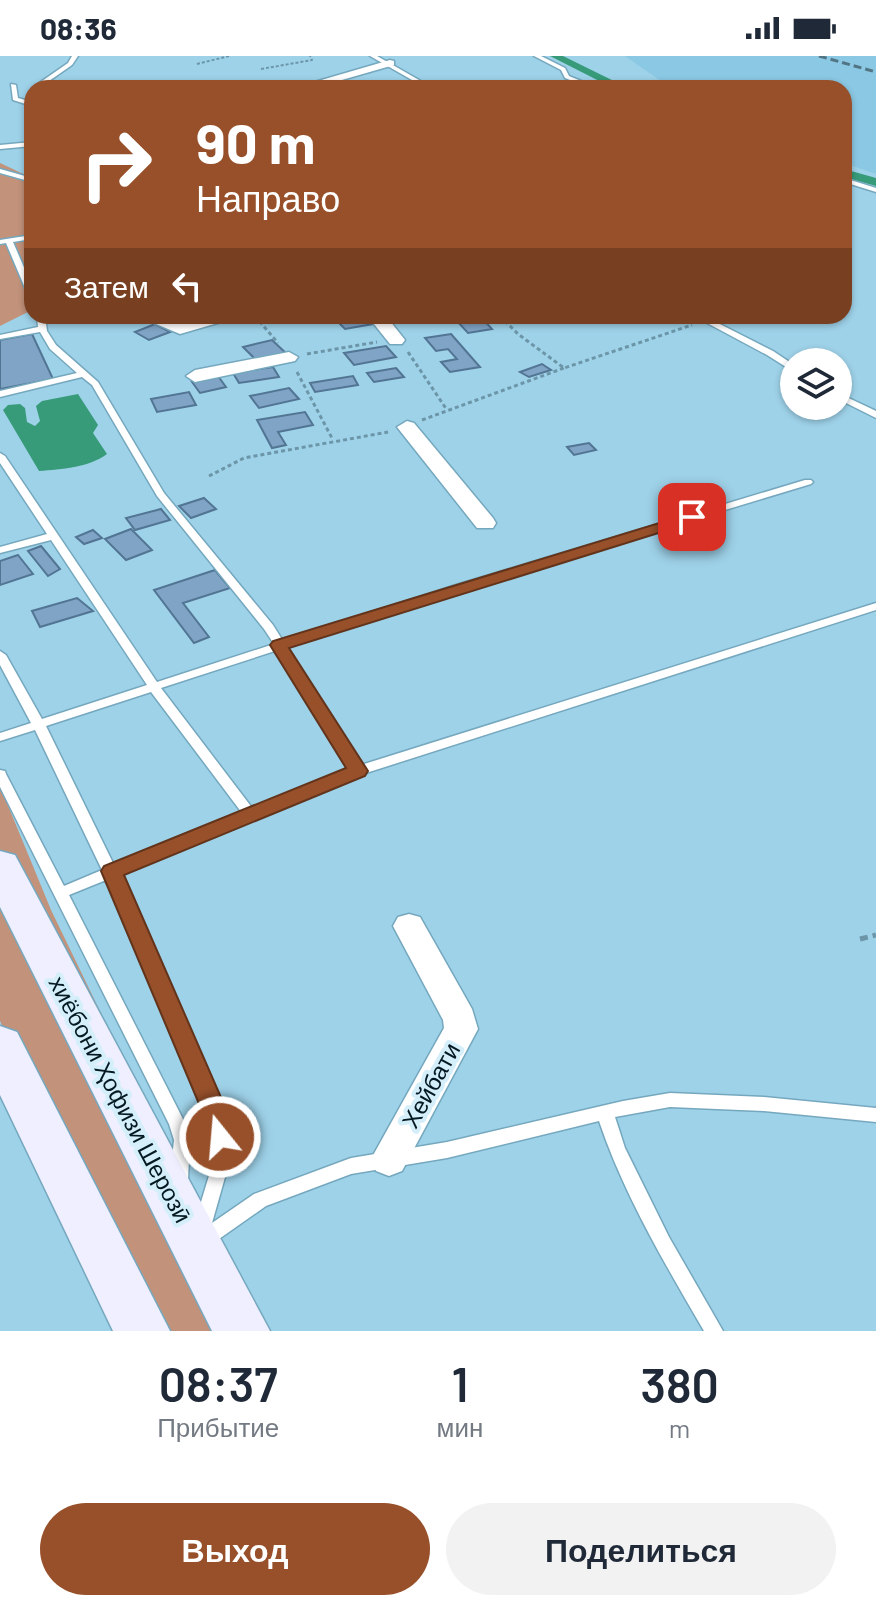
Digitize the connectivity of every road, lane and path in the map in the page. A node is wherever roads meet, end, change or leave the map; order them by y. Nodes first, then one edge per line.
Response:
1 (75, 56) edge
2 (229, 56) edge
3 (310, 56) edge
4 (373, 56) edge
5 (537, 56) edge
6 (390, 63) junction
7 (197, 64) dead end
8 (261, 69) dead end
9 (49, 80) edge
10 (329, 80) edge
11 (417, 80) edge
12 (575, 80) edge
13 (13, 85) dead end
14 (24, 102) edge
15 (24, 145) edge
16 (0, 147) edge
17 (0, 171) edge
18 (24, 178) edge
19 (852, 182) edge
20 (876, 190) edge
21 (24, 238) edge
22 (4, 242) edge
23 (24, 280) edge
24 (42, 324) edge
25 (167, 324) edge
26 (196, 324) edge
27 (262, 324) edge
28 (383, 324) edge
29 (508, 324) edge
30 (685, 324) edge
31 (713, 324) edge
32 (43, 329) junction
33 (0, 337) edge
34 (396, 340) junction
35 (289, 357) junction
36 (780, 360) edge
37 (83, 374) junction
38 (195, 376) dead end
39 (0, 394) edge
40 (852, 403) edge
41 (447, 410) dead end
42 (876, 415) edge
43 (407, 427) dead end
44 (333, 440) dead end
45 (0, 456) edge
46 (808, 482) dead end
47 (485, 523) dead end
48 (53, 536) junction
49 (0, 550) edge
50 (876, 606) edge
51 (279, 645) junction
52 (0, 655) edge
53 (154, 687) junction
54 (40, 723) junction
55 (0, 737) edge
56 (358, 771) junction
57 (0, 774) edge
58 (249, 813) junction
59 (0, 866) edge
60 (112, 871) junction
61 (60, 893) junction
62 (409, 926) dead end
63 (876, 935) edge
64 (860, 939) dead end
65 (0, 1046) edge
66 (605, 1113) junction
67 (876, 1115) edge
68 (389, 1159) junction
69 (175, 1202) junction
70 (197, 1244) junction
71 (142, 1331) edge
72 (242, 1331) edge
73 (714, 1331) edge

1 - 9 lane
2 - 7 path
3 - 8 path
4 - 6 lane
5 - 12 lane
6 - 10 street
6 - 11 lane
13 - 14 lane
15 - 16 lane
17 - 18 lane
19 - 20 lane
21 - 22 lane
22 - 23 lane
24 - 32 lane
25 - 26 street
27 - 35 path
28 - 34 street
29 - 30 path
31 - 36 lane
32 - 33 lane
32 - 37 lane
34 - 35 path
34 - 41 path
35 - 38 street
35 - 44 path
37 - 39 lane
37 - 51 lane
40 - 42 lane
43 - 47 street
45 - 48 lane
46 - 51 lane
48 - 49 lane
48 - 53 lane
50 - 56 lane
51 - 53 lane
51 - 56 lane
52 - 54 lane
53 - 54 lane
53 - 58 lane
54 - 55 lane
54 - 60 lane
56 - 58 lane
57 - 61 lane
58 - 60 lane
59 - 69 main road, хиёбони Ҳофизи Шерозӣ
60 - 61 lane
60 - 70 lane
61 - 69 lane
62 - 68 street, Хейбати
63 - 64 path
65 - 71 main road
66 - 67 lane
66 - 68 lane
66 - 73 lane
68 - 70 lane
69 - 70 main road, хиёбони Ҳофизи Шерозӣ
70 - 72 main road, хиёбони Ҳофизи Шерозӣ

